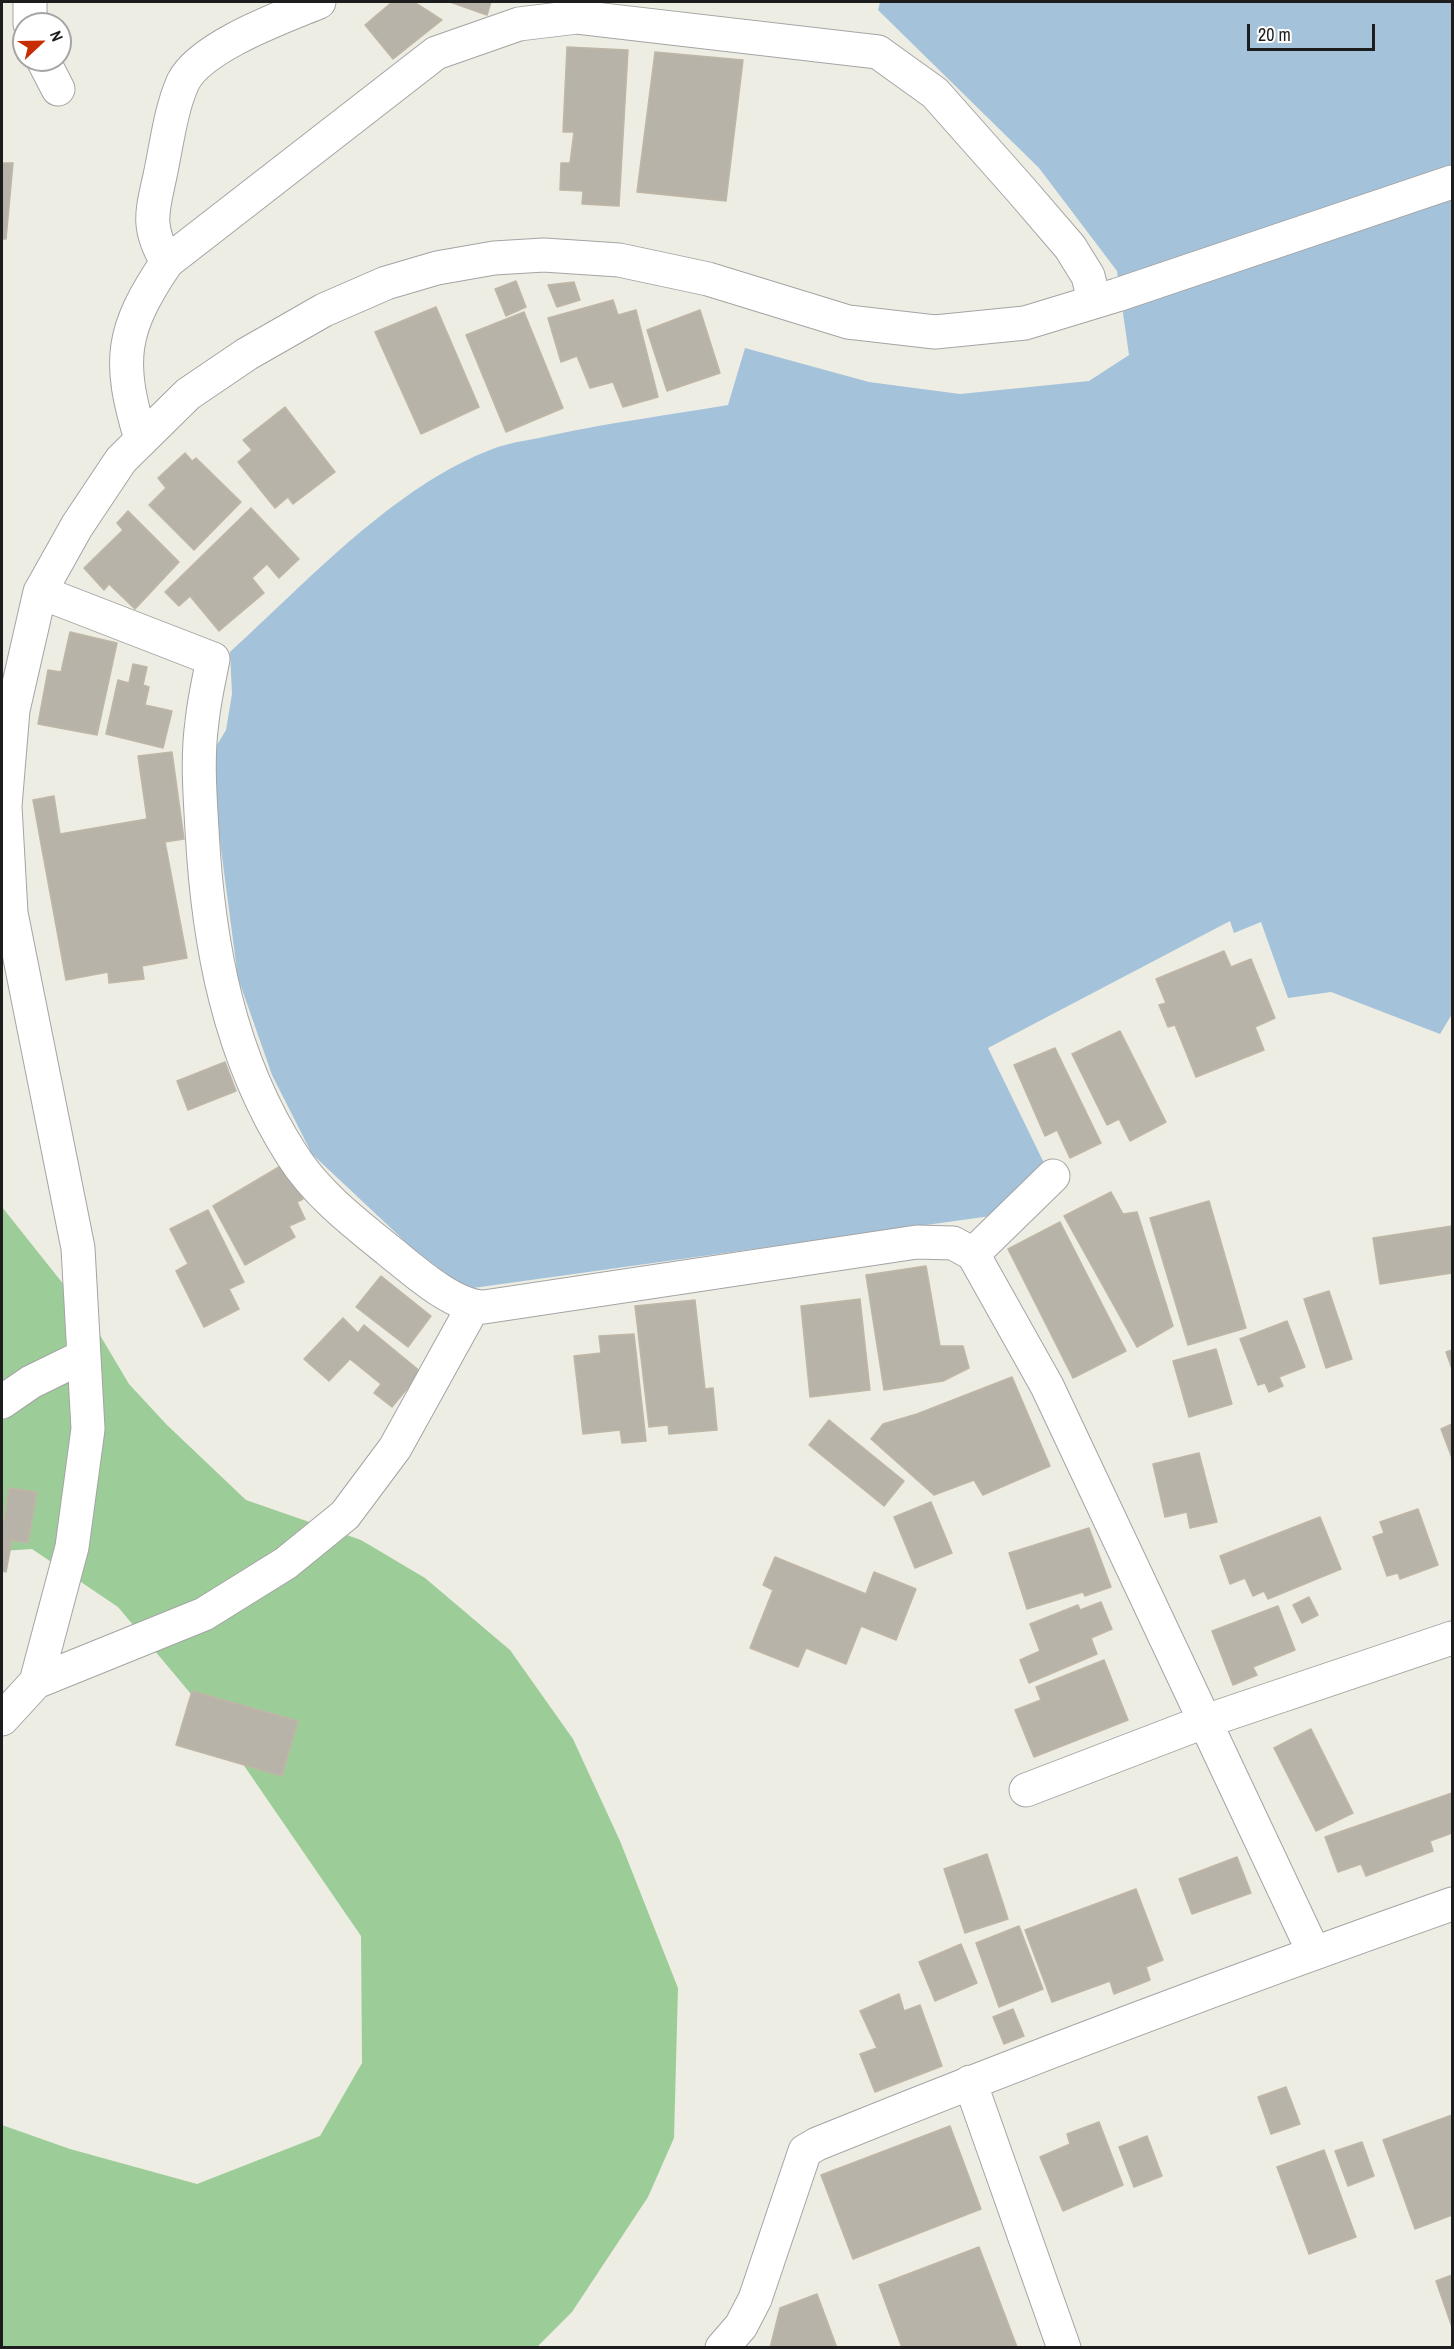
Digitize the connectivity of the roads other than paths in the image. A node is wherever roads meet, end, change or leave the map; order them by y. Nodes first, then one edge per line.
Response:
1 (319, 2) edge
2 (49, 72) edge
3 (58, 89) dead end
4 (1452, 182) edge
5 (167, 262) junction
6 (1106, 298) junction
7 (141, 438) junction
8 (40, 592) junction
9 (1053, 1176) dead end
10 (973, 1254) junction
11 (473, 1307) junction
12 (84, 1356) junction
13 (2, 1402) edge
14 (1452, 1638) edge
15 (36, 1682) junction
16 (2, 1719) edge
17 (1206, 1721) junction
18 (1026, 1790) dead end
19 (1452, 1904) edge
20 (1314, 1953) junction
21 (970, 2082) junction
22 (722, 2348) edge
23 (1064, 2348) edge

1 - 5 street
2 - 3 street
4 - 6 street
5 - 6 street
5 - 7 street
6 - 7 street
7 - 8 street
8 - 11 street
8 - 12 street
9 - 10 street
10 - 11 street
10 - 17 street
11 - 15 street
12 - 13 street
12 - 15 street
14 - 17 street
15 - 16 street
17 - 18 street
17 - 20 street
19 - 20 street
20 - 21 street
21 - 22 street
21 - 23 street

